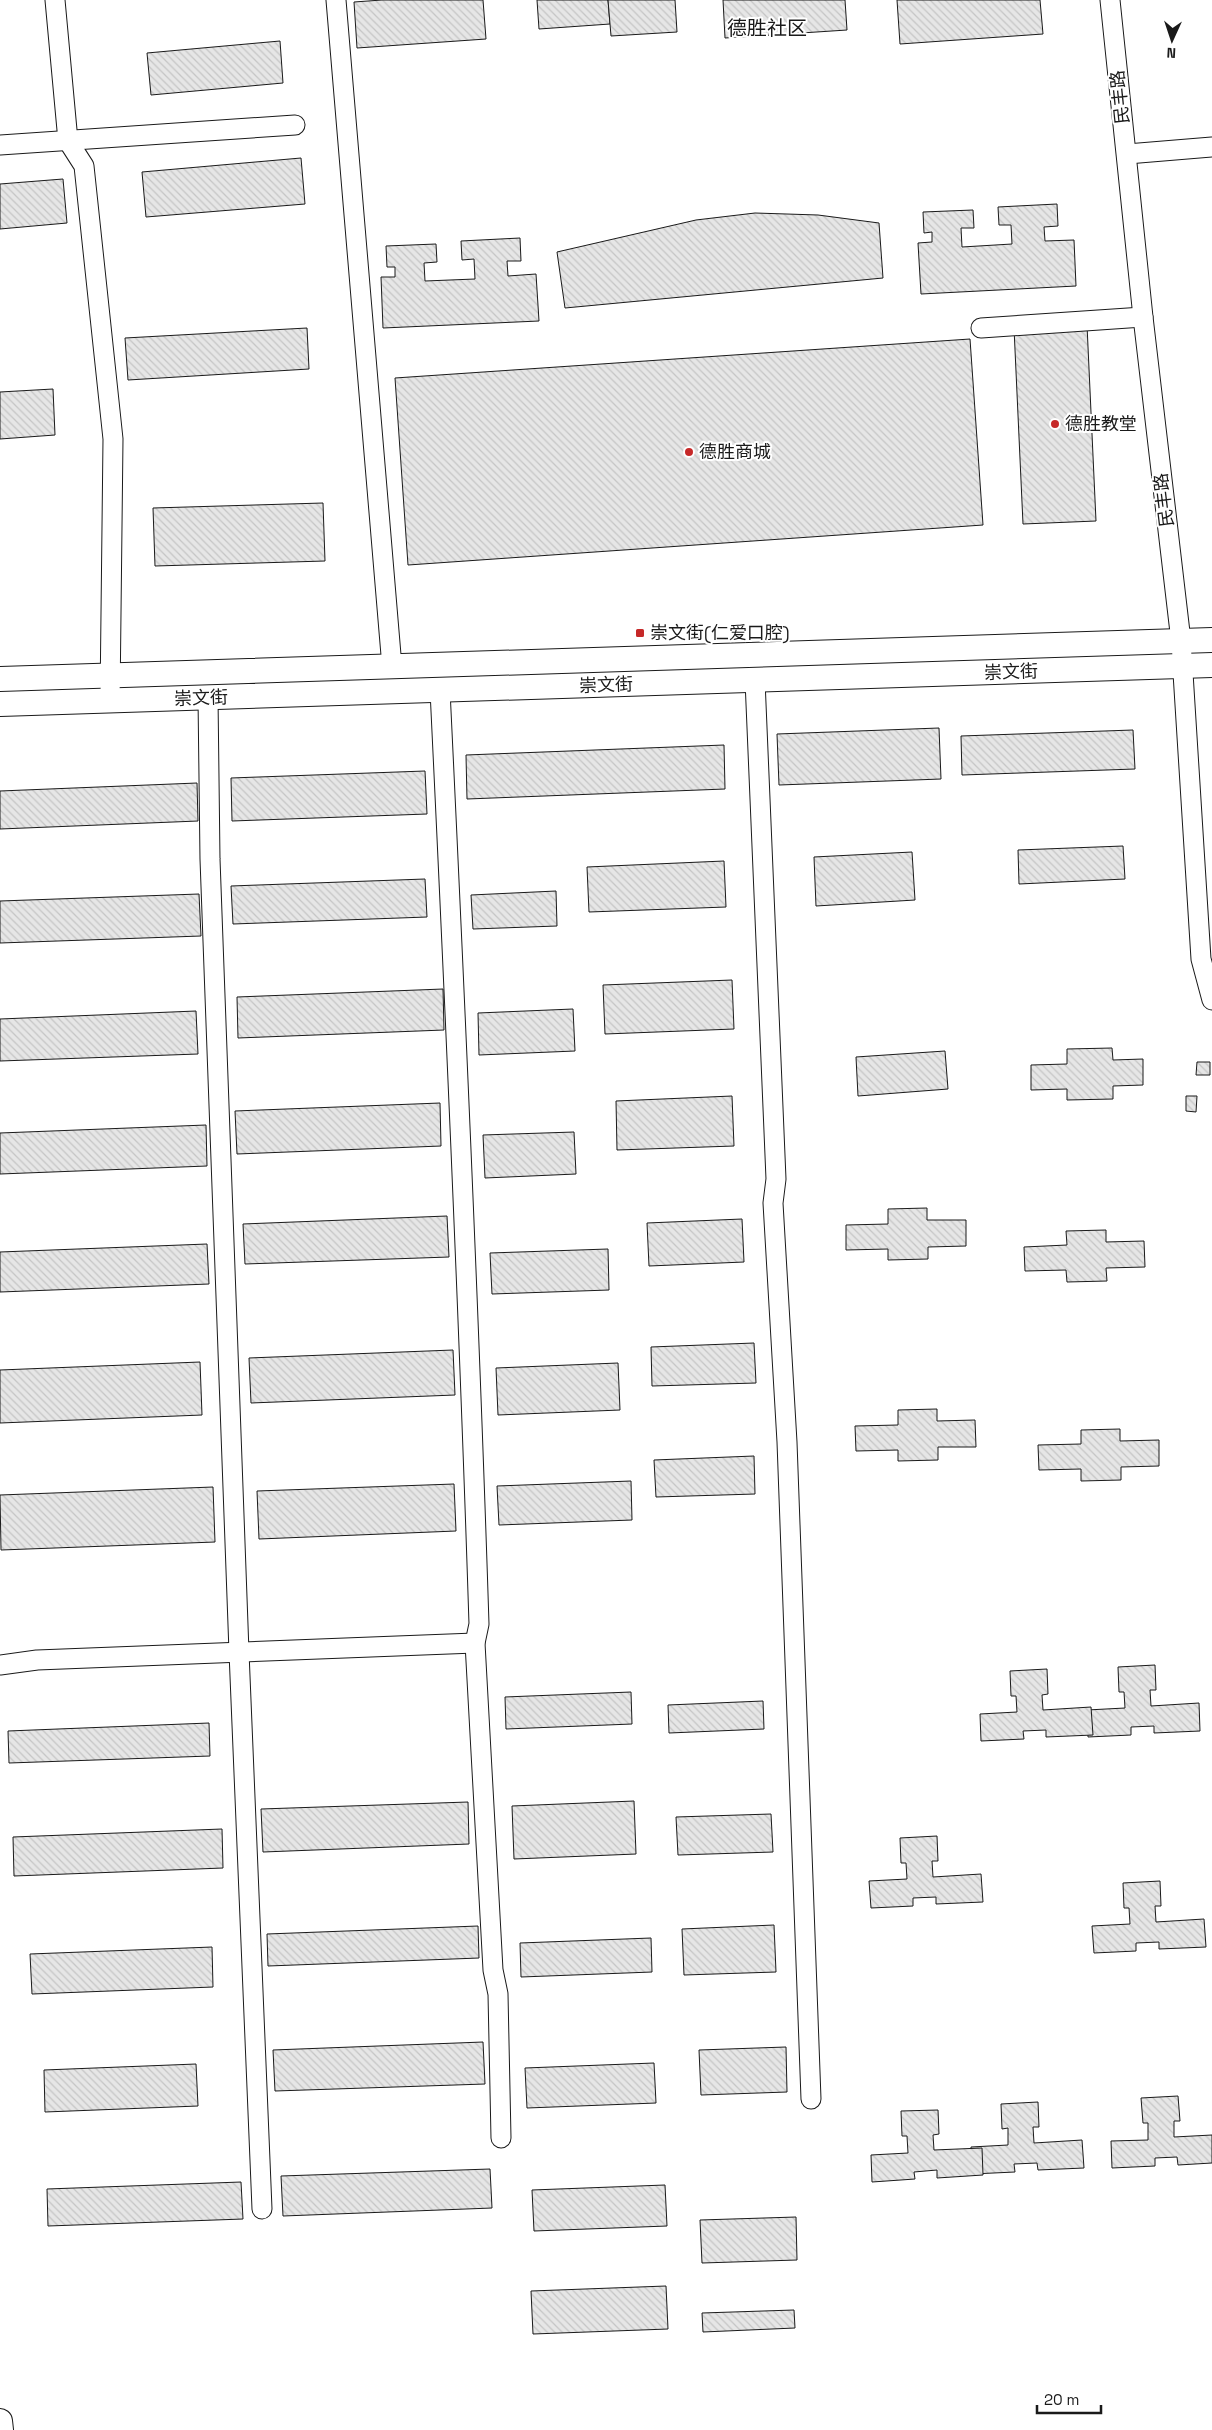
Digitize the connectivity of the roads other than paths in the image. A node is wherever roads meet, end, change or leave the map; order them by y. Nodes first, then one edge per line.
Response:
1 (55, 0) edge
2 (336, 0) edge
3 (1110, 0) edge
4 (295, 125) dead end
5 (68, 141) junction
6 (0, 145) edge
7 (1212, 147) edge
8 (1127, 154) junction
9 (1143, 317) junction
10 (980, 328) dead end
11 (1212, 640) edge
12 (1181, 642) junction
13 (1212, 665) edge
14 (1181, 666) junction
15 (392, 667) junction
16 (109, 676) junction
17 (0, 679) edge
18 (755, 680) junction
19 (440, 690) junction
20 (208, 697) junction
21 (110, 701) junction
22 (0, 704) edge
23 (1212, 1000) edge
24 (475, 1643) junction
25 (238, 1652) junction
26 (0, 1666) edge
27 (811, 2099) dead end
28 (501, 2138) dead end
29 (262, 2209) dead end
30 (0, 2421) edge
31 (1, 2430) edge

1 - 5 street
2 - 15 street
3 - 8 street, 民丰路
4 - 5 street
5 - 6 street
5 - 16 street
7 - 8 street
8 - 9 street, 民丰路
9 - 10 street
9 - 12 street, 民丰路
11 - 12 street, 崇文街
12 - 14 street, 民丰路
12 - 15 street, 崇文街
13 - 14 street, 崇文街
14 - 18 street, 崇文街
14 - 23 street, 民丰路
15 - 16 street, 崇文街
16 - 17 street, 崇文街
16 - 21 street
18 - 19 street, 崇文街
18 - 27 street
19 - 20 street, 崇文街
19 - 24 street
20 - 21 street, 崇文街
20 - 25 street
21 - 22 street, 崇文街
24 - 25 street
24 - 28 street
25 - 26 street
25 - 29 street
30 - 31 street

